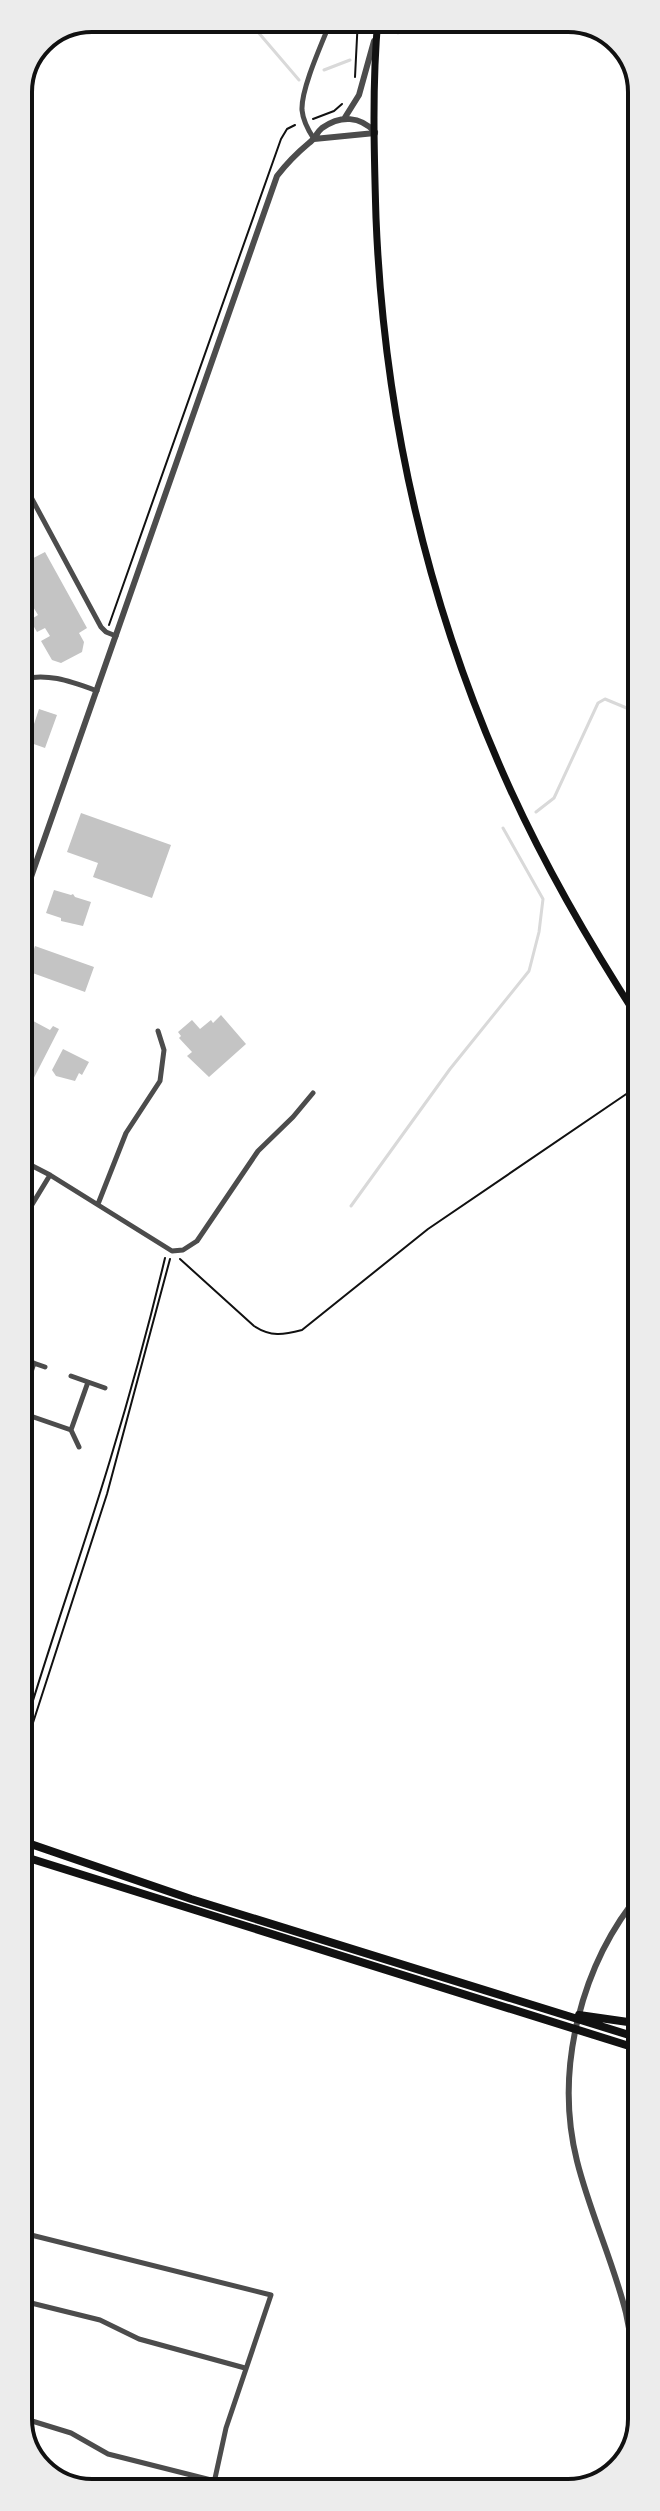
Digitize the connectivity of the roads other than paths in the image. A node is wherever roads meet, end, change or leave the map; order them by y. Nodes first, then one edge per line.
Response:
1 (327, 32) edge
2 (376, 32) edge
3 (377, 32) edge
4 (344, 119) junction
5 (375, 133) junction
6 (314, 139) junction
7 (32, 499) edge
8 (116, 636) junction
9 (32, 676) edge
10 (97, 691) junction
11 (32, 874) edge
12 (628, 1002) edge
13 (158, 1031) dead end
14 (313, 1093) dead end
15 (32, 1166) edge
16 (50, 1175) junction
17 (98, 1204) junction
18 (32, 1205) edge
19 (34, 1363) joint
20 (45, 1367) dead end
21 (32, 1369) edge
22 (71, 1376) dead end
23 (88, 1382) junction
24 (105, 1388) dead end
25 (32, 1415) edge
26 (71, 1430) junction
27 (79, 1447) dead end
28 (32, 1844) edge
29 (32, 1859) edge
30 (628, 1911) edge
31 (552, 2011) junction
32 (628, 2022) edge
33 (628, 2035) edge
34 (628, 2046) edge
35 (32, 2235) edge
36 (32, 2303) edge
37 (628, 2328) edge
38 (245, 2368) junction
39 (32, 2421) edge
40 (207, 2479) edge
41 (215, 2479) edge

1 - 6 street
2 - 4 street
3 - 5 main road
4 - 5 street
4 - 6 street
5 - 6 street
5 - 12 main road
6 - 8 street
7 - 8 street
8 - 10 street
9 - 10 street
10 - 11 street
13 - 17 street
14 - 17 street
15 - 16 street
16 - 17 street
16 - 18 street
19 - 20 street
19 - 21 street
22 - 23 street
23 - 24 street
23 - 26 street
25 - 26 street
26 - 27 street
28 - 31 highway
29 - 34 highway
30 - 37 street
31 - 32 highway
31 - 33 highway
35 - 38 street
36 - 38 street
38 - 41 street
39 - 40 street

